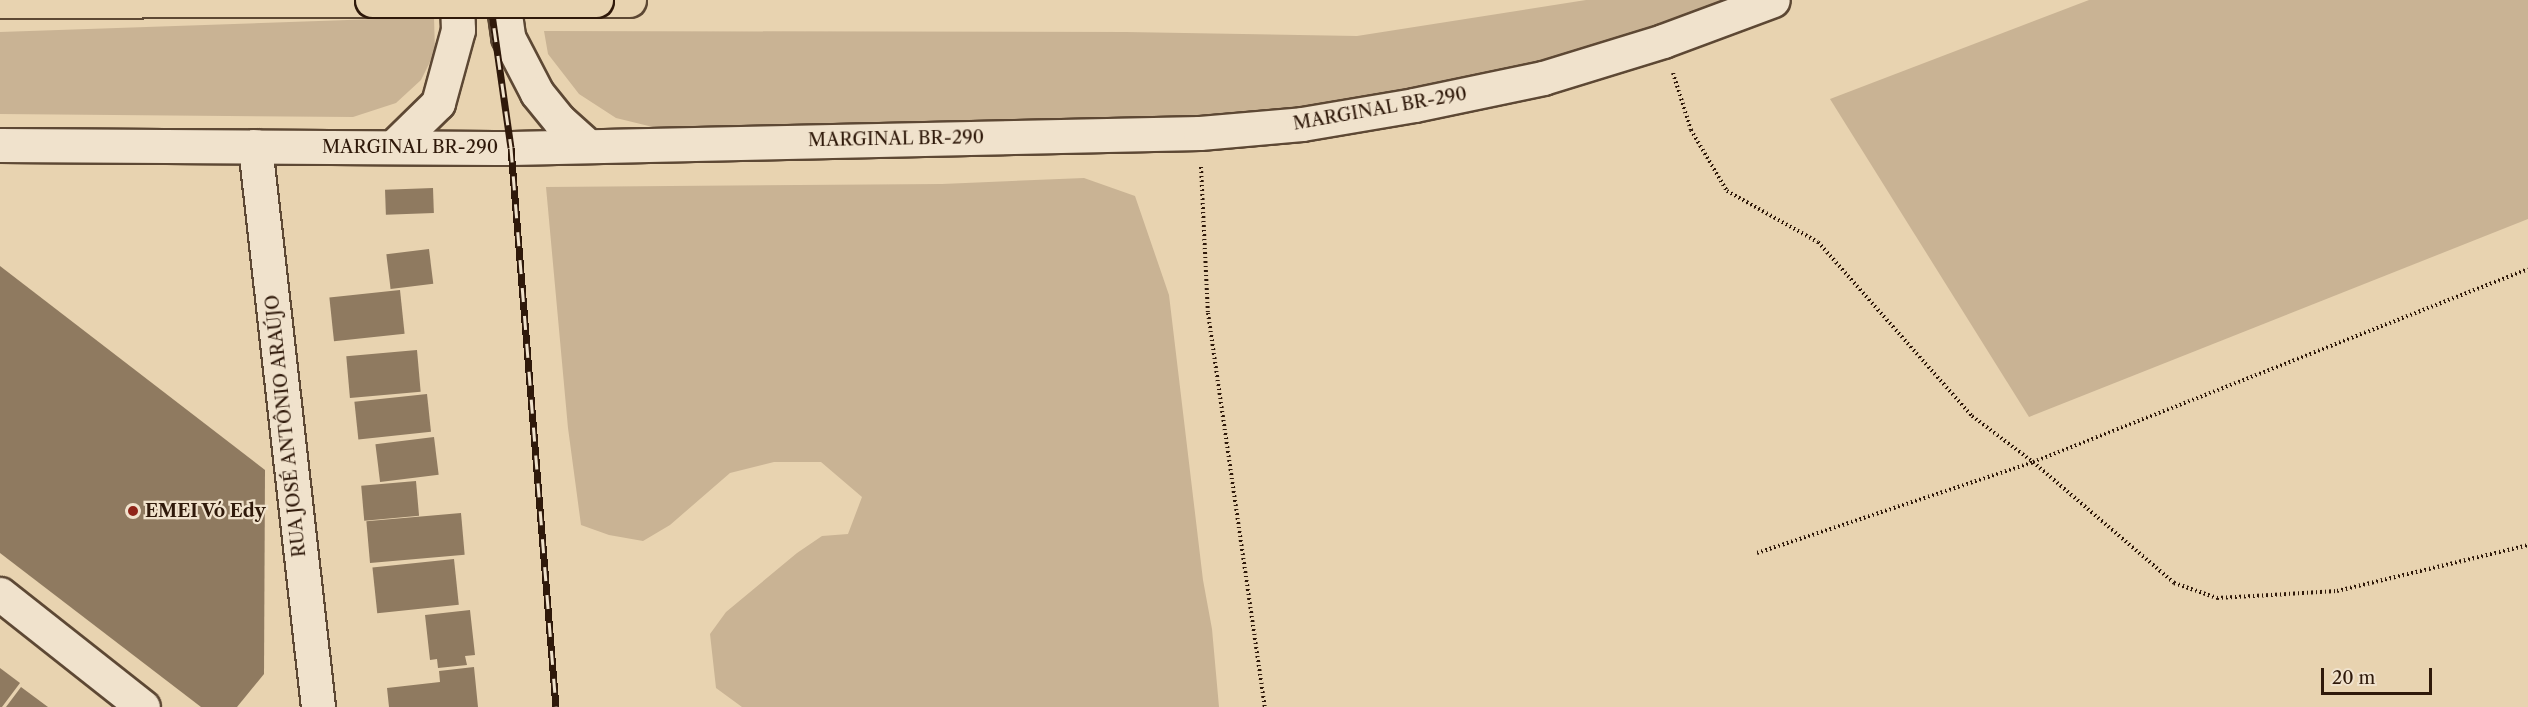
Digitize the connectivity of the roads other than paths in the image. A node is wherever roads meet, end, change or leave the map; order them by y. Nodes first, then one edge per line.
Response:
1 (372, 0) edge
2 (458, 0) edge
3 (503, 0) edge
4 (596, 0) edge
5 (629, 0) edge
6 (1773, 0) edge
7 (0, 1) edge
8 (0, 145) edge
9 (255, 146) junction
10 (588, 146) junction
11 (393, 147) junction
12 (0, 594) edge
13 (142, 707) edge
14 (318, 707) edge

1 - 4 highway, bridge
1 - 7 highway
2 - 11 main road
3 - 10 main road
4 - 5 highway
6 - 10 main road, MARGINAL BR-290
8 - 9 main road, MARGINAL BR-290
9 - 11 main road, MARGINAL BR-290
9 - 14 main road, RUA JOSÉ ANTÔNIO ARAÚJO
10 - 11 main road, MARGINAL BR-290
12 - 13 main road

